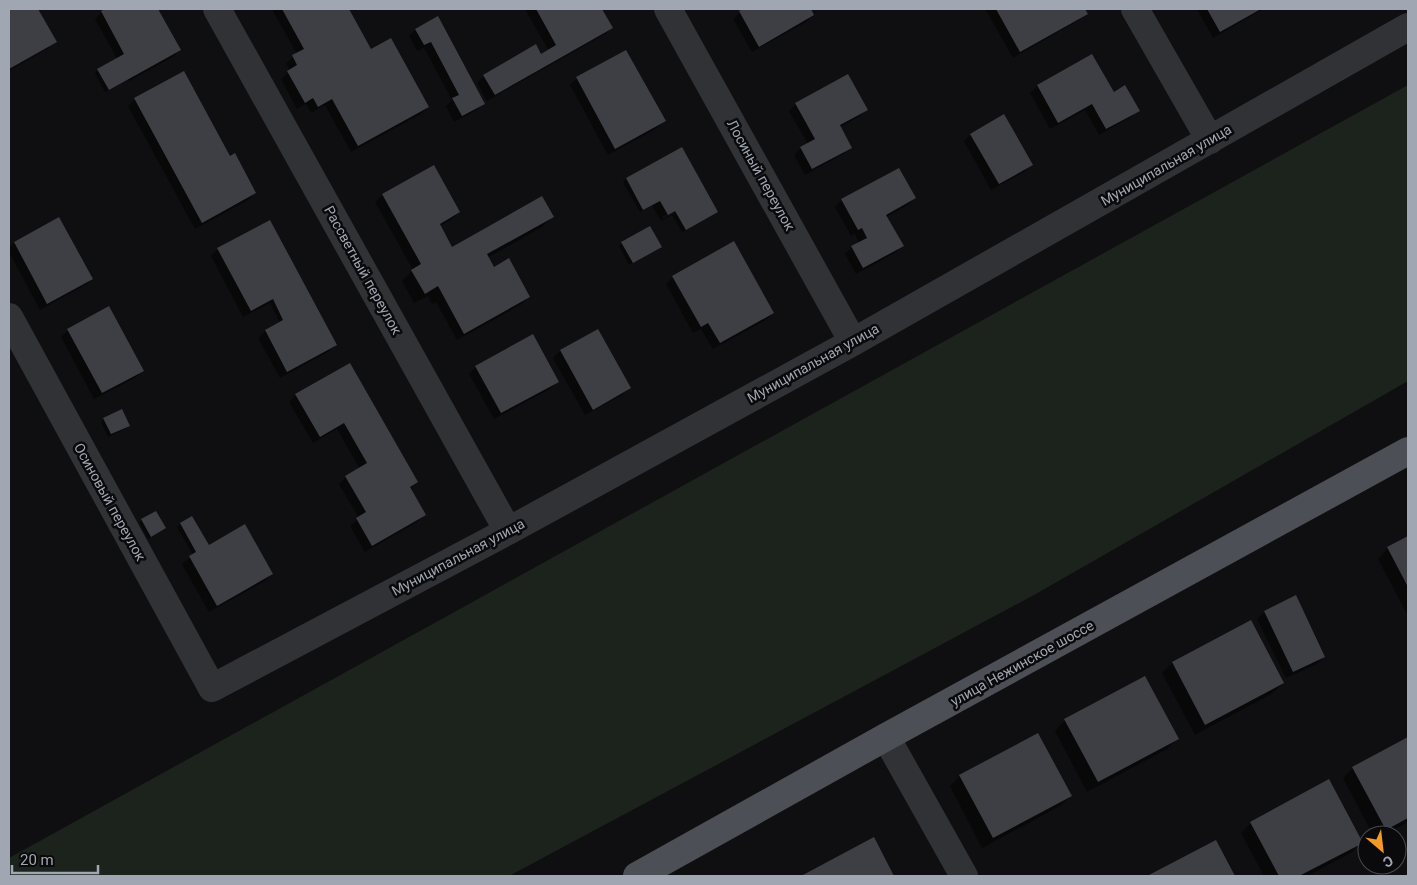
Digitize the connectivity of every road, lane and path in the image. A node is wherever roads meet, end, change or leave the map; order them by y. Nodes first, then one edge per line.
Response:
1 (217, 9) edge
2 (668, 9) edge
3 (1135, 9) edge
4 (1408, 27) edge
5 (1210, 140) junction
6 (9, 317) edge
7 (853, 342) junction
8 (1408, 451) edge
9 (508, 531) junction
10 (212, 688) joint
11 (886, 737) junction
12 (637, 876) edge
13 (964, 876) edge

1 - 9 street, Рассветный переулок
2 - 7 street, Лосиный переулок
3 - 5 street
4 - 5 street, Муниципальная улица
5 - 7 street, Муниципальная улица
6 - 10 street, Осиновый переулок
7 - 9 street, Муниципальная улица
8 - 11 main road, улица Нежинское шоссе
9 - 10 street, Муниципальная улица
11 - 12 main road, улица Нежинское шоссе
11 - 13 street

